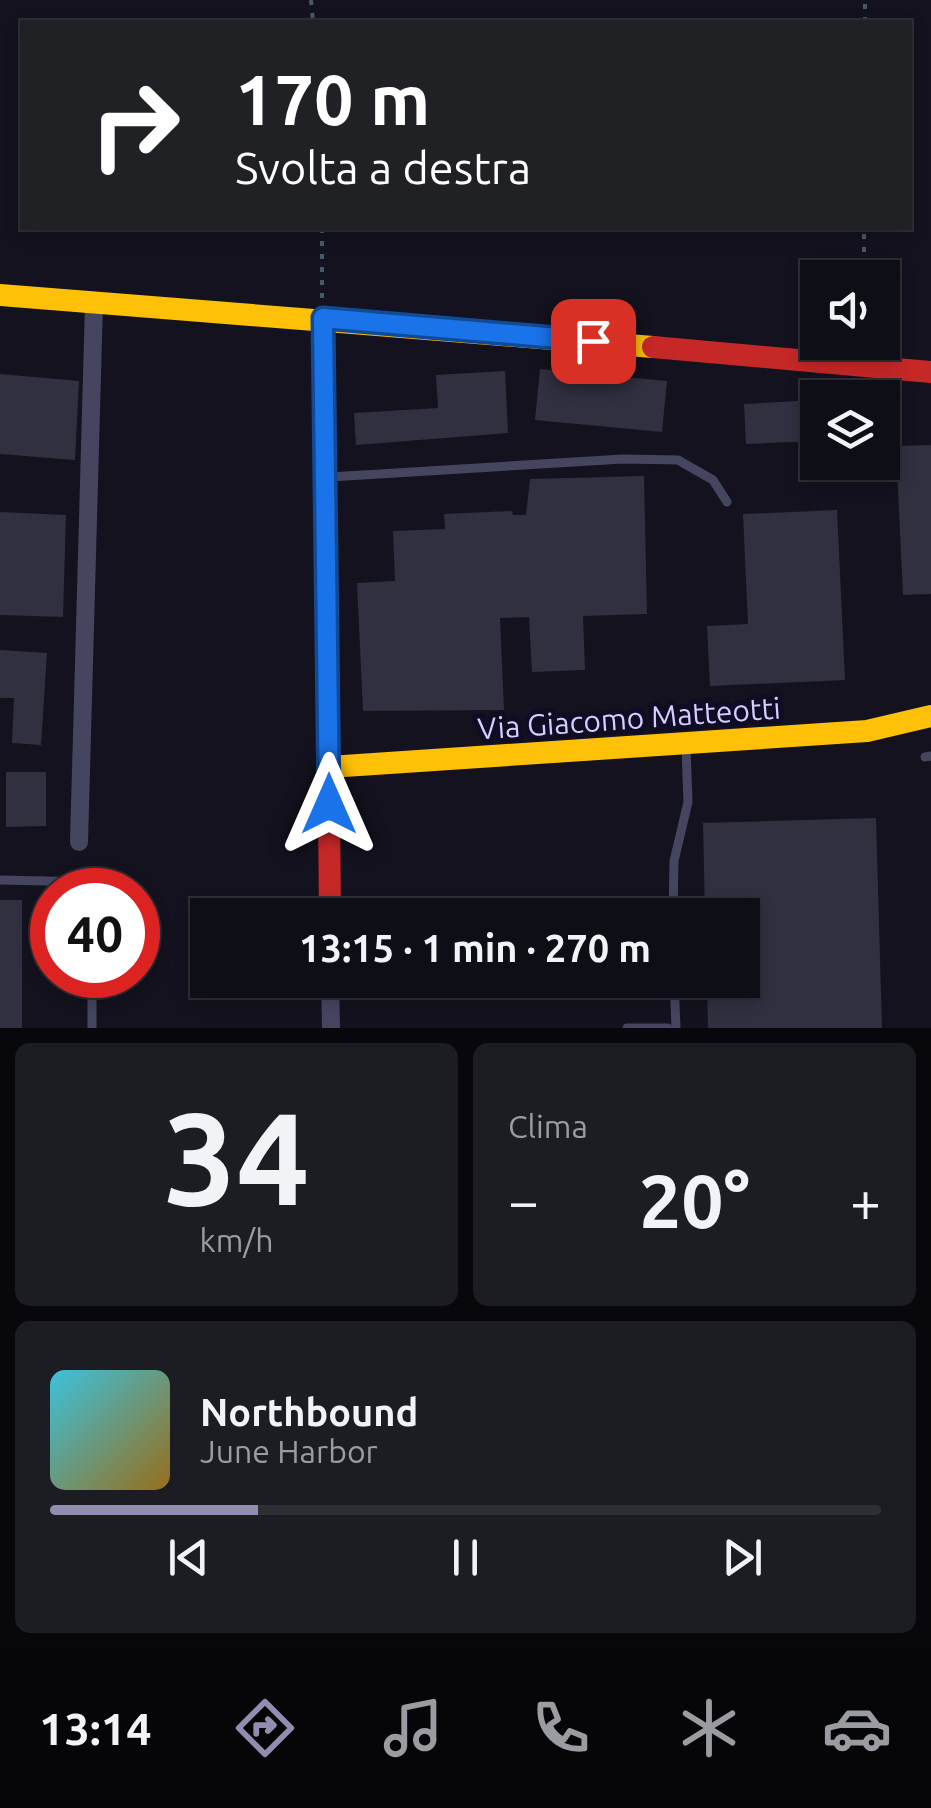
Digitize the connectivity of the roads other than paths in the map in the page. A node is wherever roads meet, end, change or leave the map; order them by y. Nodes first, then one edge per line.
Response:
1 (0, 296) edge
2 (94, 303) junction
3 (323, 318) junction
4 (931, 372) edge
5 (327, 477) junction
6 (728, 502) dead end
7 (931, 716) edge
8 (686, 746) junction
9 (329, 767) junction
10 (79, 842) dead end
11 (0, 880) edge
12 (30, 881) edge
13 (330, 898) edge
14 (673, 898) edge
15 (92, 998) edge
16 (330, 998) edge
17 (673, 998) edge
18 (92, 1028) edge
19 (330, 1028) edge
20 (627, 1028) edge
21 (672, 1028) edge

1 - 2 street
2 - 3 street
2 - 10 street
3 - 4 street
3 - 5 street
5 - 6 lane
5 - 9 street
7 - 8 street, Via Giacomo Matteotti
8 - 9 street, Via Giacomo Matteotti
8 - 14 lane
9 - 13 street
11 - 12 lane
15 - 18 lane
16 - 19 street
17 - 21 lane
20 - 21 lane

